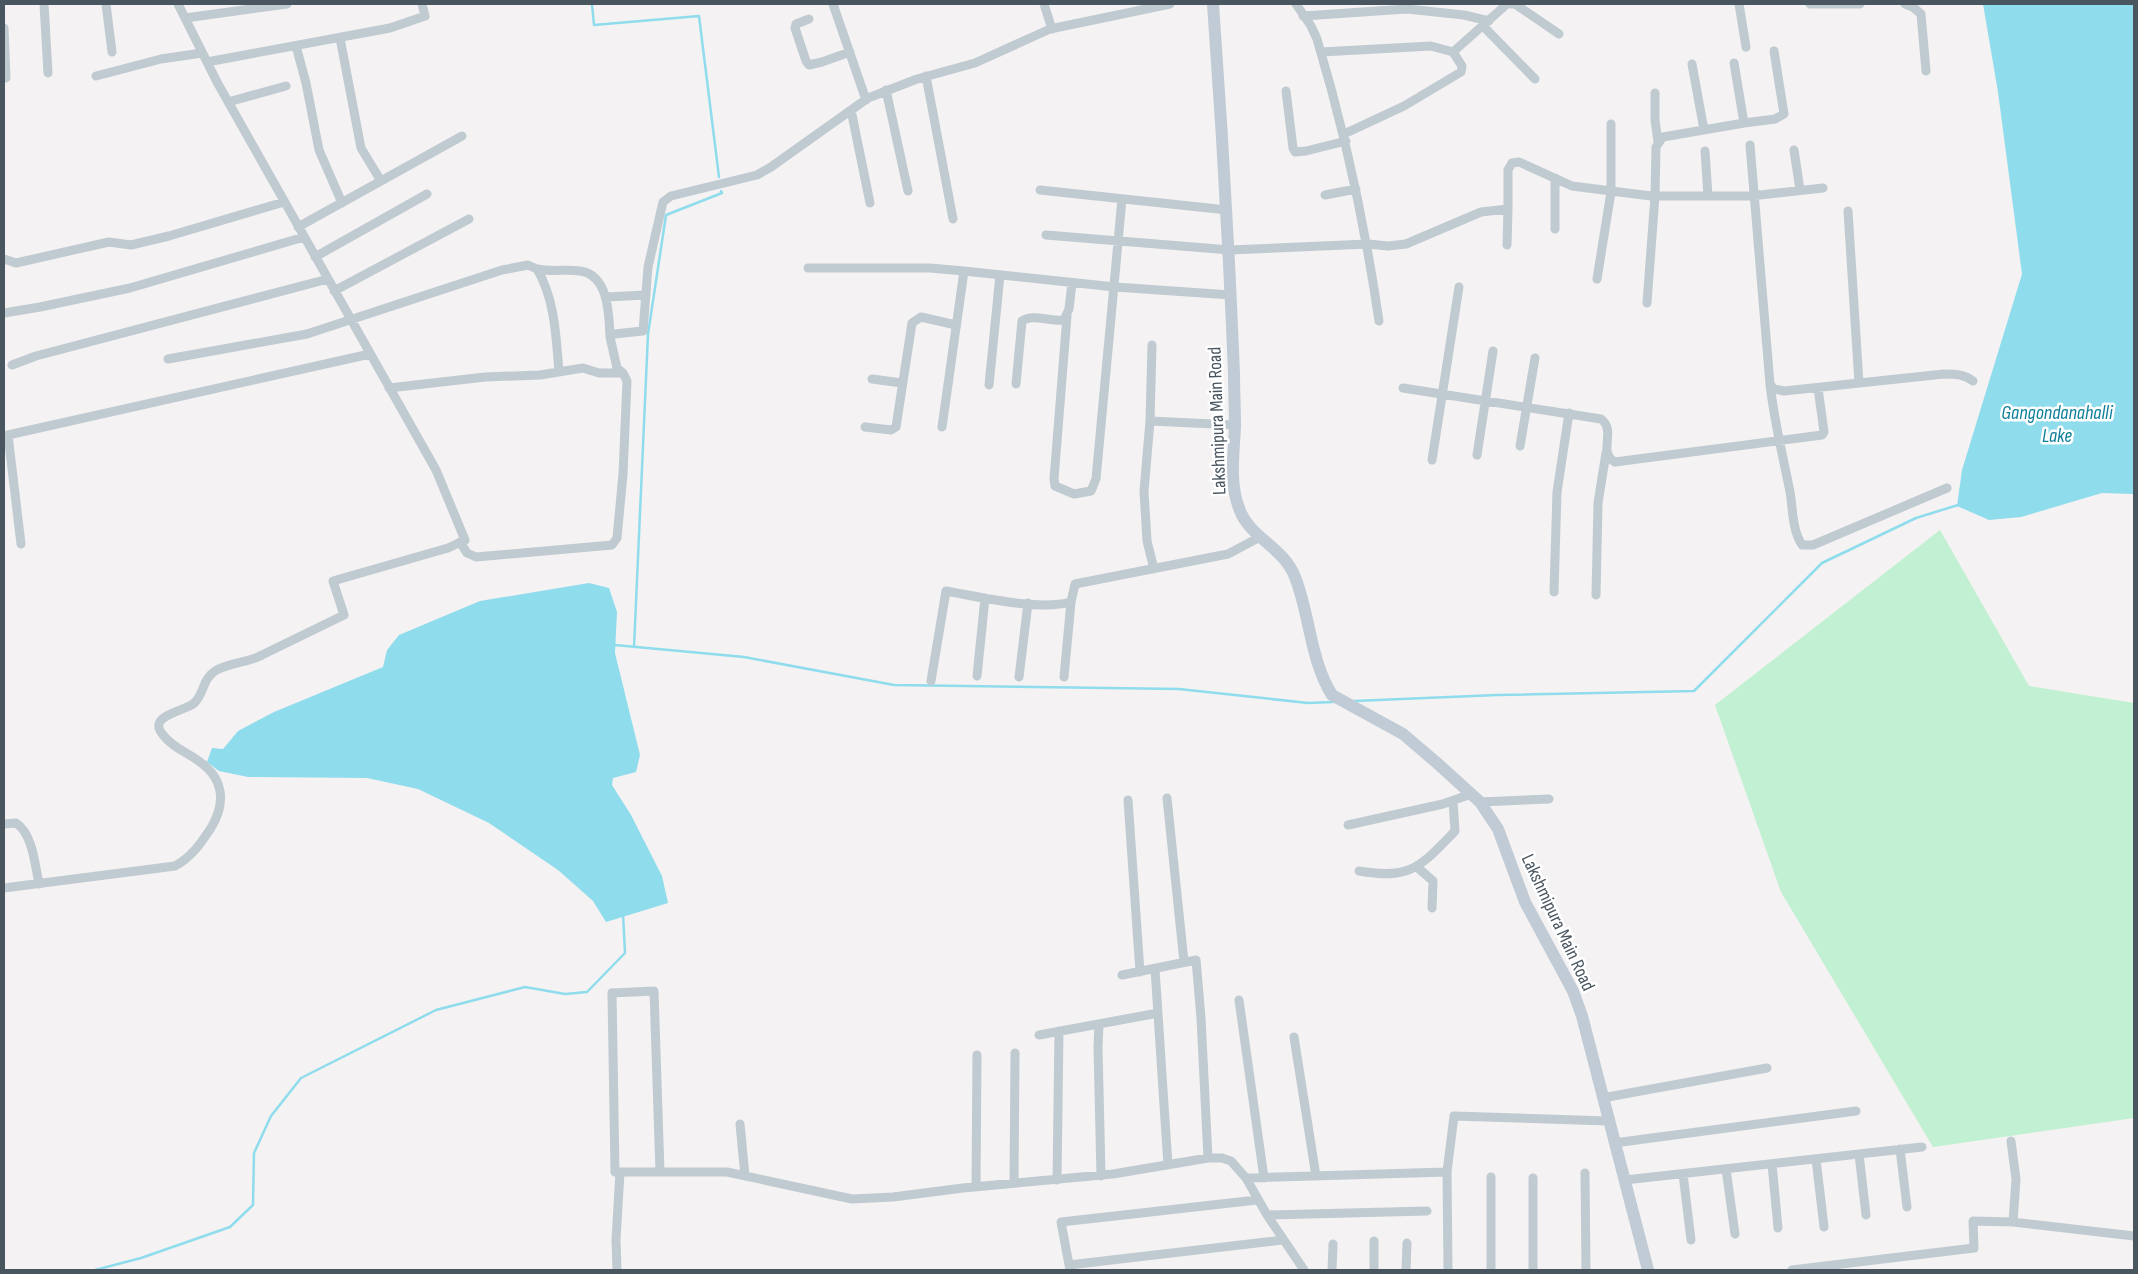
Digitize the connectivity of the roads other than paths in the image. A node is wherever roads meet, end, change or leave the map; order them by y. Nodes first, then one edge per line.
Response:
1 (44, 4) edge
2 (106, 4) edge
3 (178, 4) edge
4 (287, 4) edge
5 (422, 4) edge
6 (833, 4) edge
7 (1044, 4) edge
8 (1170, 4) edge
9 (1215, 4) edge
10 (1296, 4) edge
11 (1507, 4) edge
12 (1511, 4) edge
13 (1740, 4) edge
14 (1810, 4) edge
15 (1860, 4) edge
16 (1905, 4) edge
17 (1303, 16) junction
18 (185, 18) junction
19 (809, 19) dead end
20 (1486, 23) junction
21 (4, 28) edge
22 (1052, 29) junction
23 (1559, 34) dead end
24 (340, 38) junction
25 (296, 46) junction
26 (1746, 47) dead end
27 (1774, 51) dead end
28 (112, 52) dead end
29 (850, 52) junction
30 (1321, 52) junction
31 (1454, 52) junction
32 (202, 53) junction
33 (207, 62) junction
34 (1734, 62) dead end
35 (1692, 64) dead end
36 (1926, 71) dead end
37 (48, 73) dead end
38 (96, 76) dead end
39 (926, 76) junction
40 (6, 78) dead end
41 (1535, 79) dead end
42 (286, 86) dead end
43 (886, 90) junction
44 (1286, 91) dead end
45 (1655, 93) dead end
46 (866, 100) junction
47 (228, 102) junction
48 (851, 110) junction
49 (1744, 123) junction
50 (1611, 124) dead end
51 (1704, 130) junction
52 (462, 136) dead end
53 (1345, 138) junction
54 (1658, 142) junction
55 (1750, 145) dead end
56 (1794, 150) dead end
57 (1705, 151) dead end
58 (1555, 178) junction
59 (381, 181) junction
60 (1823, 188) dead end
61 (1356, 189) junction
62 (1040, 190) dead end
63 (1800, 190) junction
64 (908, 191) dead end
65 (1611, 192) junction
66 (427, 194) dead end
67 (1326, 194) dead end
68 (1655, 196) junction
69 (1708, 196) junction
70 (1755, 196) junction
71 (1122, 199) junction
72 (284, 202) junction
73 (342, 203) junction
74 (870, 204) dead end
75 (1508, 209) junction
76 (1227, 210) junction
77 (1848, 211) dead end
78 (469, 219) dead end
79 (953, 219) dead end
80 (298, 227) junction
81 (1555, 229) dead end
82 (1046, 235) dead end
83 (304, 236) junction
84 (1119, 241) junction
85 (1368, 244) junction
86 (1507, 245) dead end
87 (1230, 250) junction
88 (315, 256) junction
89 (4, 259) edge
90 (808, 268) dead end
91 (537, 269) junction
92 (964, 272) junction
93 (1000, 275) junction
94 (328, 279) junction
95 (1597, 279) dead end
96 (1072, 282) junction
97 (1115, 287) junction
98 (1459, 287) dead end
99 (334, 291) junction
100 (646, 295) junction
101 (1231, 295) junction
102 (606, 297) junction
103 (1647, 303) dead end
104 (4, 313) edge
105 (1067, 316) junction
106 (350, 319) junction
107 (1379, 321) dead end
108 (956, 325) junction
109 (610, 338) junction
110 (1152, 345) dead end
111 (1493, 352) dead end
112 (370, 354) junction
113 (1535, 358) dead end
114 (168, 359) dead end
115 (12, 365) dead end
116 (559, 372) junction
117 (623, 373) junction
118 (872, 379) dead end
119 (1973, 381) dead end
120 (902, 382) junction
121 (1860, 383) junction
122 (1016, 384) dead end
123 (1770, 384) junction
124 (989, 385) dead end
125 (389, 388) junction
126 (1403, 388) dead end
127 (1818, 388) junction
128 (1442, 394) junction
129 (1486, 400) junction
130 (1527, 406) junction
131 (1569, 413) junction
132 (1150, 421) junction
133 (1235, 425) junction
134 (865, 427) dead end
135 (942, 427) dead end
136 (1779, 441) junction
137 (1520, 446) dead end
138 (1606, 454) junction
139 (1477, 455) dead end
140 (1432, 460) dead end
141 (1947, 488) dead end
142 (1260, 537) junction
143 (460, 542) junction
144 (21, 544) dead end
145 (1154, 569) junction
146 (1554, 592) dead end
147 (1596, 595) dead end
148 (985, 598) junction
149 (1071, 602) junction
150 (1028, 603) junction
151 (977, 676) dead end
152 (1019, 677) dead end
153 (1064, 677) dead end
154 (931, 681) dead end
155 (1167, 798) dead end
156 (1475, 798) junction
157 (1549, 799) dead end
158 (1128, 800) dead end
159 (1453, 801) junction
160 (4, 824) edge
161 (1348, 825) dead end
162 (1417, 867) junction
163 (1359, 871) dead end
164 (39, 884) junction
165 (4, 888) edge
166 (1432, 908) dead end
167 (1184, 962) junction
168 (1155, 969) junction
169 (1140, 972) junction
170 (1122, 975) dead end
171 (1239, 1000) dead end
172 (1158, 1013) junction
173 (1099, 1024) junction
174 (1060, 1031) junction
175 (1039, 1035) dead end
176 (1294, 1037) dead end
177 (1015, 1053) dead end
178 (977, 1054) dead end
179 (1767, 1068) dead end
180 (1602, 1098) junction
181 (1856, 1111) dead end
182 (1608, 1121) junction
183 (740, 1124) dead end
184 (2011, 1141) dead end
185 (1614, 1143) junction
186 (1922, 1147) dead end
187 (1900, 1149) junction
188 (1859, 1154) junction
189 (1208, 1158) junction
190 (1816, 1159) junction
191 (1772, 1164) junction
192 (1168, 1165) junction
193 (1726, 1169) junction
194 (620, 1172) junction
195 (660, 1172) junction
196 (1448, 1172) junction
197 (1585, 1174) dead end
198 (1683, 1174) junction
199 (745, 1176) junction
200 (1101, 1176) junction
201 (1316, 1176) junction
202 (1491, 1177) dead end
203 (1246, 1178) junction
204 (1264, 1178) junction
205 (1533, 1178) dead end
206 (1057, 1180) junction
207 (1625, 1180) junction
208 (1014, 1183) junction
209 (976, 1187) junction
210 (1257, 1200) junction
211 (1907, 1207) dead end
212 (1427, 1210) dead end
213 (1267, 1215) junction
214 (1866, 1215) dead end
215 (2013, 1222) junction
216 (1824, 1227) dead end
217 (1778, 1228) dead end
218 (1734, 1234) dead end
219 (2134, 1236) edge
220 (1283, 1240) junction
221 (1691, 1240) dead end
222 (1374, 1241) dead end
223 (1407, 1243) dead end
224 (1333, 1244) dead end
225 (1069, 1268) edge
226 (617, 1270) edge
227 (1304, 1270) edge
228 (1332, 1270) edge
229 (1374, 1270) edge
230 (1406, 1270) edge
231 (1448, 1270) edge
232 (1491, 1270) edge
233 (1533, 1270) edge
234 (1586, 1270) edge
235 (1648, 1270) edge
236 (1792, 1270) edge

1 - 37 street
2 - 28 street
3 - 18 street
4 - 18 street
5 - 24 street
6 - 29 street
7 - 22 street
8 - 22 street
9 - 76 main road, Lakshmipura Main Road
10 - 17 street
11 - 20 street
12 - 23 street
13 - 26 street
14 - 15 street
16 - 36 street
17 - 20 street
17 - 30 street
18 - 32 street
19 - 29 street
20 - 31 street
20 - 41 street
21 - 40 street
22 - 39 street
24 - 25 street
24 - 59 street
25 - 33 street
25 - 73 street
27 - 49 street
29 - 46 street
30 - 31 street
30 - 53 street
31 - 53 street
32 - 33 street
32 - 38 street
33 - 47 street
34 - 49 street
35 - 51 street
39 - 43 street
39 - 79 street
42 - 47 street
43 - 46 street
43 - 64 street
44 - 53 street
45 - 54 street
46 - 48 street
47 - 72 street
48 - 74 street
48 - 100 street
49 - 51 street
50 - 65 street
51 - 54 street
52 - 59 street
53 - 61 street
54 - 68 street
55 - 70 street
56 - 63 street
57 - 69 street
58 - 65 street
58 - 75 street
58 - 81 street
59 - 73 street
60 - 63 street
61 - 67 street
61 - 85 street
62 - 71 street
63 - 70 street
65 - 68 street
65 - 95 street
66 - 88 street
68 - 69 street
68 - 103 street
69 - 70 street
70 - 123 street
71 - 76 street
71 - 84 street
72 - 80 street
72 - 89 street
73 - 80 street
75 - 85 street
75 - 86 street
76 - 87 main road, Lakshmipura Main Road
77 - 121 street
78 - 99 street
80 - 83 street
82 - 84 street
83 - 88 street
83 - 104 street
84 - 87 street
84 - 97 street
85 - 87 street
85 - 107 street
87 - 101 main road, Lakshmipura Main Road
88 - 94 street
90 - 92 street
91 - 102 street
91 - 106 street
91 - 116 street
92 - 93 street
92 - 108 street
93 - 96 street
93 - 124 street
94 - 99 street
94 - 115 street
96 - 97 street
96 - 105 street
97 - 101 street
97 - 105 street
98 - 128 street
99 - 106 street
100 - 102 street
100 - 109 street
101 - 133 main road, Lakshmipura Main Road
102 - 109 street
105 - 122 street
106 - 112 street
106 - 114 street
108 - 120 street
108 - 135 street
109 - 117 street
110 - 132 street
111 - 129 street
112 - 125 street
112 - 144 street
113 - 130 street
116 - 117 street
116 - 125 street
117 - 143 street
118 - 120 street
119 - 121 street
120 - 134 street
121 - 127 street
123 - 127 street
123 - 136 street
125 - 143 street
126 - 128 street
127 - 136 street
128 - 129 street
128 - 140 street
129 - 130 street
129 - 139 street
130 - 131 street
130 - 137 street
131 - 138 street
131 - 146 street
132 - 133 street
132 - 145 street
133 - 142 main road, Lakshmipura Main Road
136 - 138 street
136 - 141 street
138 - 147 street
142 - 145 street
142 - 156 main road, Lakshmipura Main Road
143 - 164 street
145 - 149 street
148 - 150 street
148 - 151 street
148 - 154 street
149 - 150 street
149 - 153 street
150 - 152 street
155 - 167 street
156 - 157 street
156 - 159 street
156 - 180 main road, Lakshmipura Main Road
158 - 169 street
159 - 161 street
159 - 162 street
160 - 164 street
162 - 163 street
162 - 166 street
164 - 165 street
167 - 168 street
167 - 189 street
168 - 169 street
168 - 172 street
169 - 170 street
171 - 204 street
172 - 173 street
172 - 192 street
173 - 174 street
173 - 200 street
174 - 175 street
174 - 206 street
176 - 201 street
177 - 208 street
178 - 209 street
179 - 180 street
180 - 182 main road, Lakshmipura Main Road
181 - 185 street
182 - 185 main road, Lakshmipura Main Road
182 - 196 street
183 - 199 street
184 - 215 street
185 - 207 main road, Lakshmipura Main Road
186 - 187 street
187 - 188 street
187 - 211 street
188 - 190 street
188 - 214 street
189 - 192 street
189 - 203 street
190 - 191 street
190 - 216 street
191 - 193 street
191 - 217 street
192 - 200 street
193 - 198 street
193 - 218 street
194 - 195 street
194 - 195 street
194 - 226 street
195 - 199 street
196 - 201 street
196 - 231 street
197 - 234 street
198 - 207 street
198 - 221 street
199 - 209 street
200 - 206 street
201 - 204 street
202 - 232 street
203 - 204 street
203 - 210 street
205 - 233 street
206 - 208 street
207 - 235 main road, Lakshmipura Main Road
208 - 209 street
210 - 213 street
210 - 225 street
212 - 213 street
213 - 220 street
215 - 219 street
215 - 236 street
220 - 225 street
220 - 227 street
222 - 229 street
223 - 230 street
224 - 228 street

